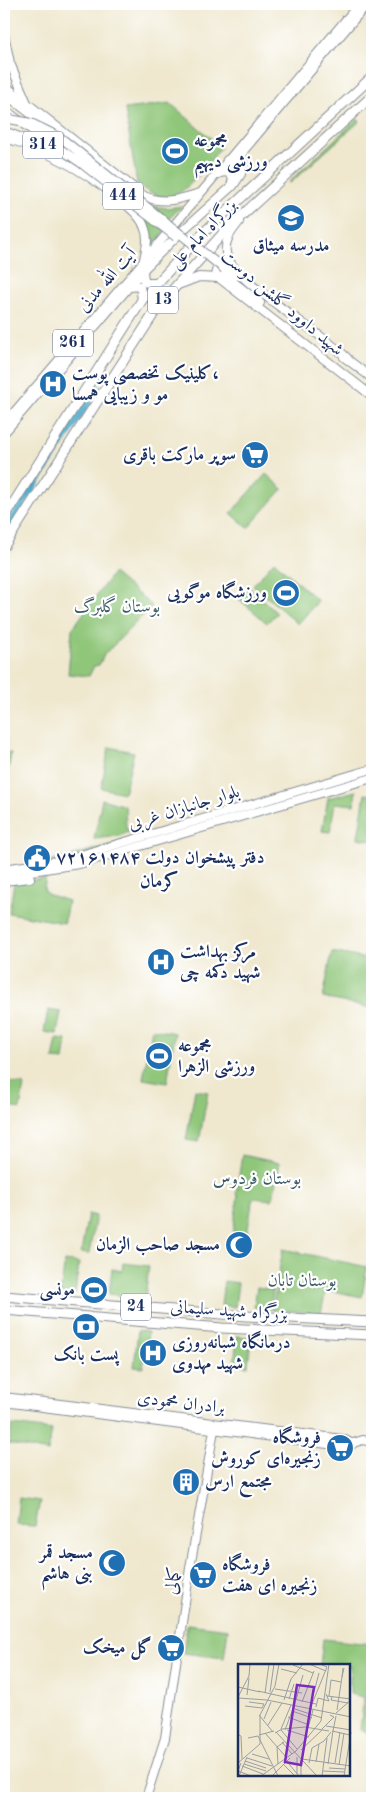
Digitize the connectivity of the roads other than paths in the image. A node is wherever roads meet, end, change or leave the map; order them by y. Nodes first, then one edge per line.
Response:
1 (359, 4) edge
2 (367, 4) edge
3 (4, 34) edge
4 (6, 62) edge
5 (309, 70) junction
6 (372, 77) edge
7 (4, 88) edge
8 (372, 96) edge
9 (27, 103) junction
10 (4, 109) edge
11 (4, 118) edge
12 (4, 131) edge
13 (60, 137) junction
14 (4, 138) edge
15 (239, 150) junction
16 (81, 163) junction
17 (212, 177) junction
18 (232, 187) junction
19 (202, 192) junction
20 (144, 196) junction
21 (131, 209) junction
22 (248, 210) junction
23 (143, 266) junction
24 (221, 273) junction
25 (156, 283) junction
26 (175, 286) junction
27 (128, 288) junction
28 (257, 289) junction
29 (142, 300) junction
30 (348, 359) junction
31 (372, 378) edge
32 (372, 396) edge
33 (24, 405) junction
34 (4, 424) edge
35 (4, 434) edge
36 (4, 518) edge
37 (4, 546) edge
38 (372, 769) edge
39 (372, 778) edge
40 (80, 864) junction
41 (4, 869) edge
42 (4, 875) edge
43 (4, 881) edge
44 (4, 1296) edge
45 (82, 1302) junction
46 (4, 1310) edge
47 (160, 1310) junction
48 (84, 1317) junction
49 (159, 1322) junction
50 (372, 1322) edge
51 (372, 1336) edge
52 (4, 1397) edge
53 (4, 1402) edge
54 (174, 1416) junction
55 (172, 1425) junction
56 (214, 1430) junction
57 (228, 1431) junction
58 (212, 1440) junction
59 (372, 1442) edge
60 (353, 1444) junction
61 (146, 1798) edge

1 - 5 main road, 261
2 - 5 main road, 261
3 - 4 main road
4 - 7 main road
4 - 9 main road
5 - 15 main road, 261
6 - 25 highway, بزرگراه امام علی / 13
7 - 9 main road
7 - 13 main road, شهید داوود گلشن دوست / 444, bridge
8 - 22 highway, بزرگراه امام علی / 13
9 - 20 main road
10 - 16 main road, شهید داوود گلشن دوست / 444, bridge
11 - 13 main road, 314, bridge
12 - 16 main road, 314, bridge
13 - 24 main road, شهید داوود گلشن دوست / 444, bridge
14 - 21 main road
15 - 17 main road, 261
15 - 18 main road
16 - 24 main road, شهید داوود گلشن دوست / 444, bridge
17 - 18 main road
17 - 19 main road, آیت الله مدنی / 261
18 - 23 main road, آیت الله مدنی / 261
19 - 20 main road
19 - 23 main road, آیت الله مدنی / 261
20 - 21 main road
21 - 23 main road
22 - 26 highway, بزرگراه امام علی / 13
22 - 28 main road
23 - 25 main road
23 - 27 main road, آیت الله مدنی / 261
23 - 33 main road, آیت الله مدنی / 261
24 - 26 main road
24 - 28 main road
24 - 30 main road, شهید داوود گلشن دوست / 444
24 - 32 main road, شهید داوود گلشن دوست / 444
25 - 29 highway, بزرگراه امام علی / 13
26 - 37 highway, بزرگراه امام علی / 13
27 - 29 main road
27 - 33 main road, آیت الله مدنی / 261
28 - 30 main road
29 - 36 highway, بزرگراه امام علی / 13
30 - 31 main road, شهید داوود گلشن دوست / 444
33 - 34 main road, آیت الله مدنی / 261
33 - 35 main road, آیت الله مدنی / 261
38 - 41 main road, بلوار جانبازان غربی
39 - 40 main road, بلوار جانبازان غربی
40 - 42 main road, بلوار جانبازان غربی
40 - 43 main road
44 - 45 highway, بزرگراه شهید سلیمانی / 24
45 - 47 highway, بزرگراه شهید سلیمانی / 24
45 - 48 highway
46 - 48 highway, 24
47 - 49 highway
47 - 50 highway, بزرگراه شهید سلیمانی / 24
48 - 49 highway, بزرگراه شهید سلیمانی / 24
49 - 51 highway, بزرگراه شهید سلیمانی / 24
52 - 54 main road, برادران محمودی
53 - 55 main road, برادران محمودی
54 - 55 main road
54 - 60 main road, برادران محمودی
55 - 56 main road, برادران محمودی
56 - 57 main road, برادران محمودی
56 - 58 main road, کمالی
57 - 58 main road
57 - 60 main road, برادران محمودی
58 - 61 main road, کمالی
59 - 60 main road, برادران محمودی

